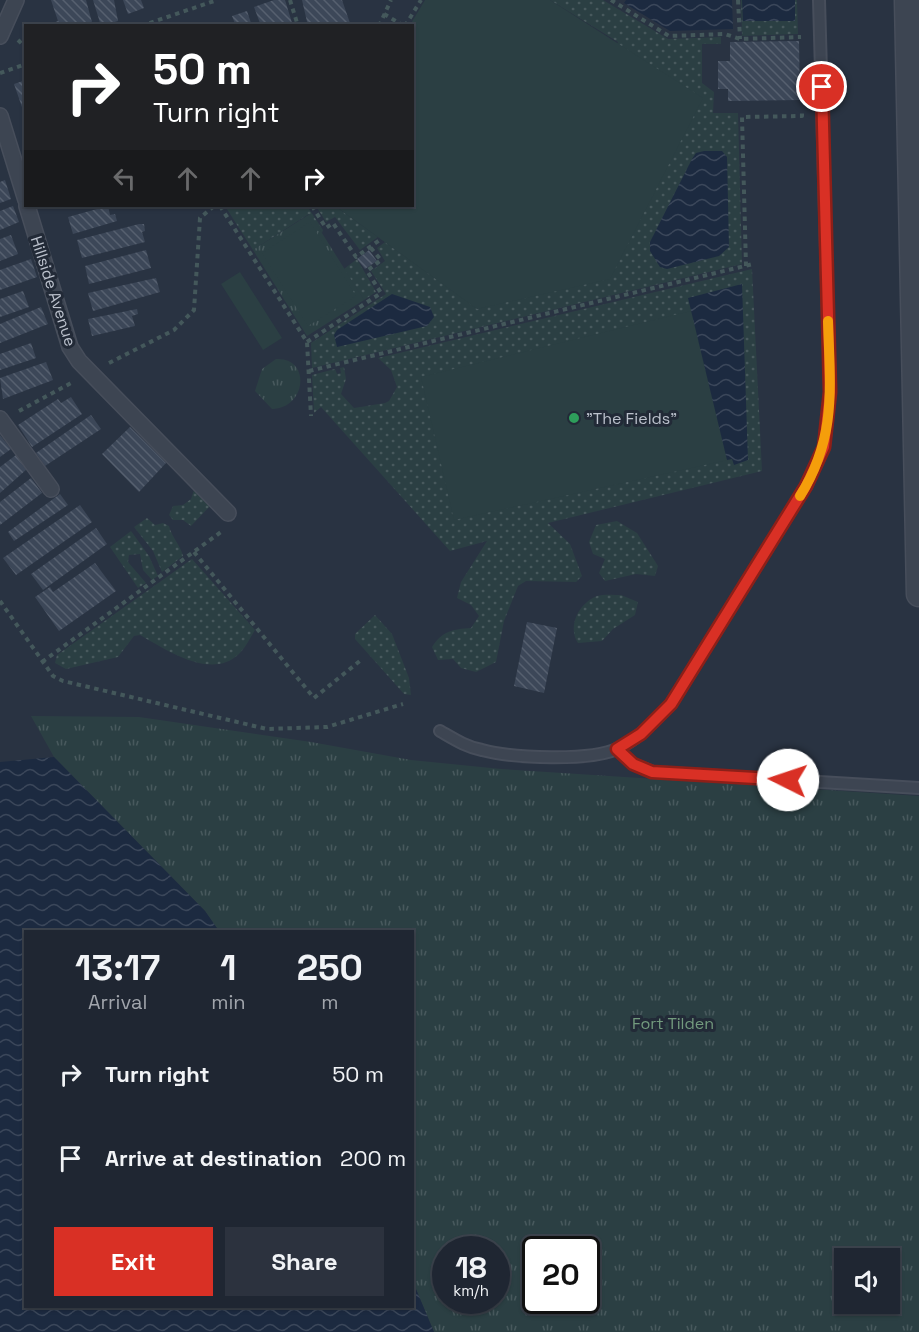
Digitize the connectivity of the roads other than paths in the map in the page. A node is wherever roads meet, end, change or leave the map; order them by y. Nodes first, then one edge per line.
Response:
1 (16, 0) edge
2 (819, 0) edge
3 (907, 0) edge
4 (0, 36) edge
5 (0, 116) edge
6 (24, 194) edge
7 (27, 207) edge
8 (1, 420) edge
9 (51, 489) dead end
10 (228, 513) dead end
11 (919, 594) edge
12 (440, 731) dead end
13 (617, 749) junction
14 (919, 788) edge

1 - 4 street
2 - 13 lane
3 - 11 street
5 - 6 street
7 - 10 street, Hillside Avenue
8 - 9 street
12 - 13 lane
13 - 14 lane

